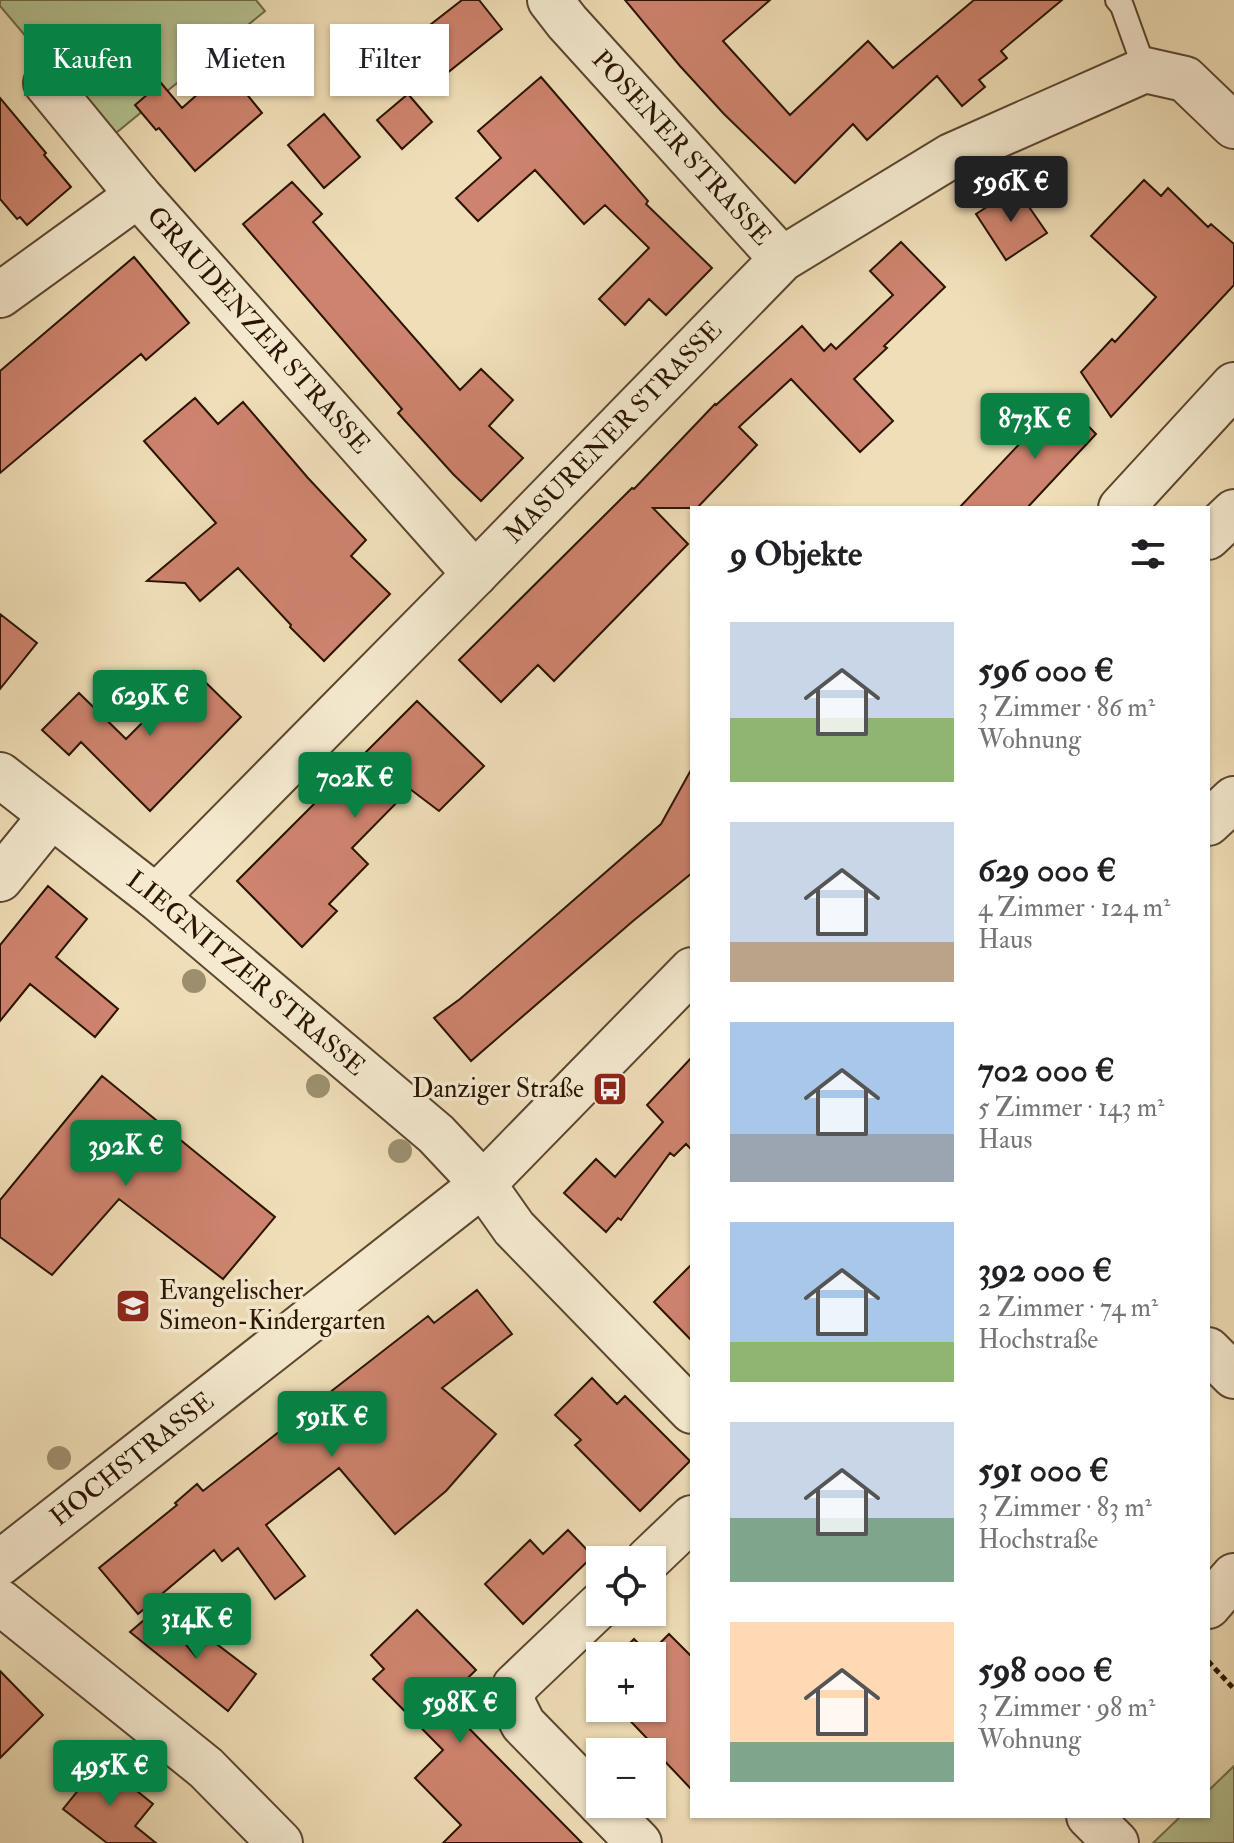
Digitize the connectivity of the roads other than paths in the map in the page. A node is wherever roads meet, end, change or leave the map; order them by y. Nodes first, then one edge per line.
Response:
1 (550, 0) edge
2 (1117, 0) edge
3 (1145, 70) junction
4 (57, 96) edge
5 (1234, 126) edge
6 (138, 195) junction
7 (782, 259) junction
8 (0, 295) edge
9 (1234, 385) edge
10 (1123, 506) edge
11 (1234, 512) edge
12 (1210, 535) edge
13 (475, 574) junction
14 (0, 775) edge
15 (1229, 787) edge
16 (51, 816) junction
17 (1210, 820) edge
18 (0, 879) edge
19 (156, 897) junction
20 (690, 972) edge
21 (483, 1184) junction
22 (1210, 1352) edge
23 (1234, 1376) edge
24 (690, 1409) edge
25 (690, 1520) edge
26 (663, 1546) edge
27 (0, 1563) edge
28 (1234, 1576) edge
29 (0, 1602) edge
30 (1210, 1604) edge
31 (586, 1618) edge
32 (586, 1789) edge
33 (614, 1818) edge
34 (1091, 1818) edge
35 (280, 1843) edge
36 (639, 1843) edge
37 (1116, 1843) edge

1 - 7 street, POSENER STRASSE
2 - 3 lane
3 - 5 street
3 - 7 street, MASURENER STRASSE
4 - 6 street, GRAUDENZER STRASSE
6 - 8 street
6 - 13 street, GRAUDENZER STRASSE
7 - 13 street, MASURENER STRASSE
9 - 10 street
11 - 12 street
13 - 19 street, MASURENER STRASSE
14 - 16 street, LIEGNITZER STRASSE
15 - 17 street
16 - 18 street
16 - 19 street, LIEGNITZER STRASSE
19 - 21 street, LIEGNITZER STRASSE
20 - 21 street, HOCHSTRASSE
21 - 24 street, LIEGNITZER STRASSE
21 - 27 street, HOCHSTRASSE
22 - 23 street
25 - 26 street
28 - 30 street
29 - 35 street
31 - 32 street
33 - 36 street
34 - 37 street

